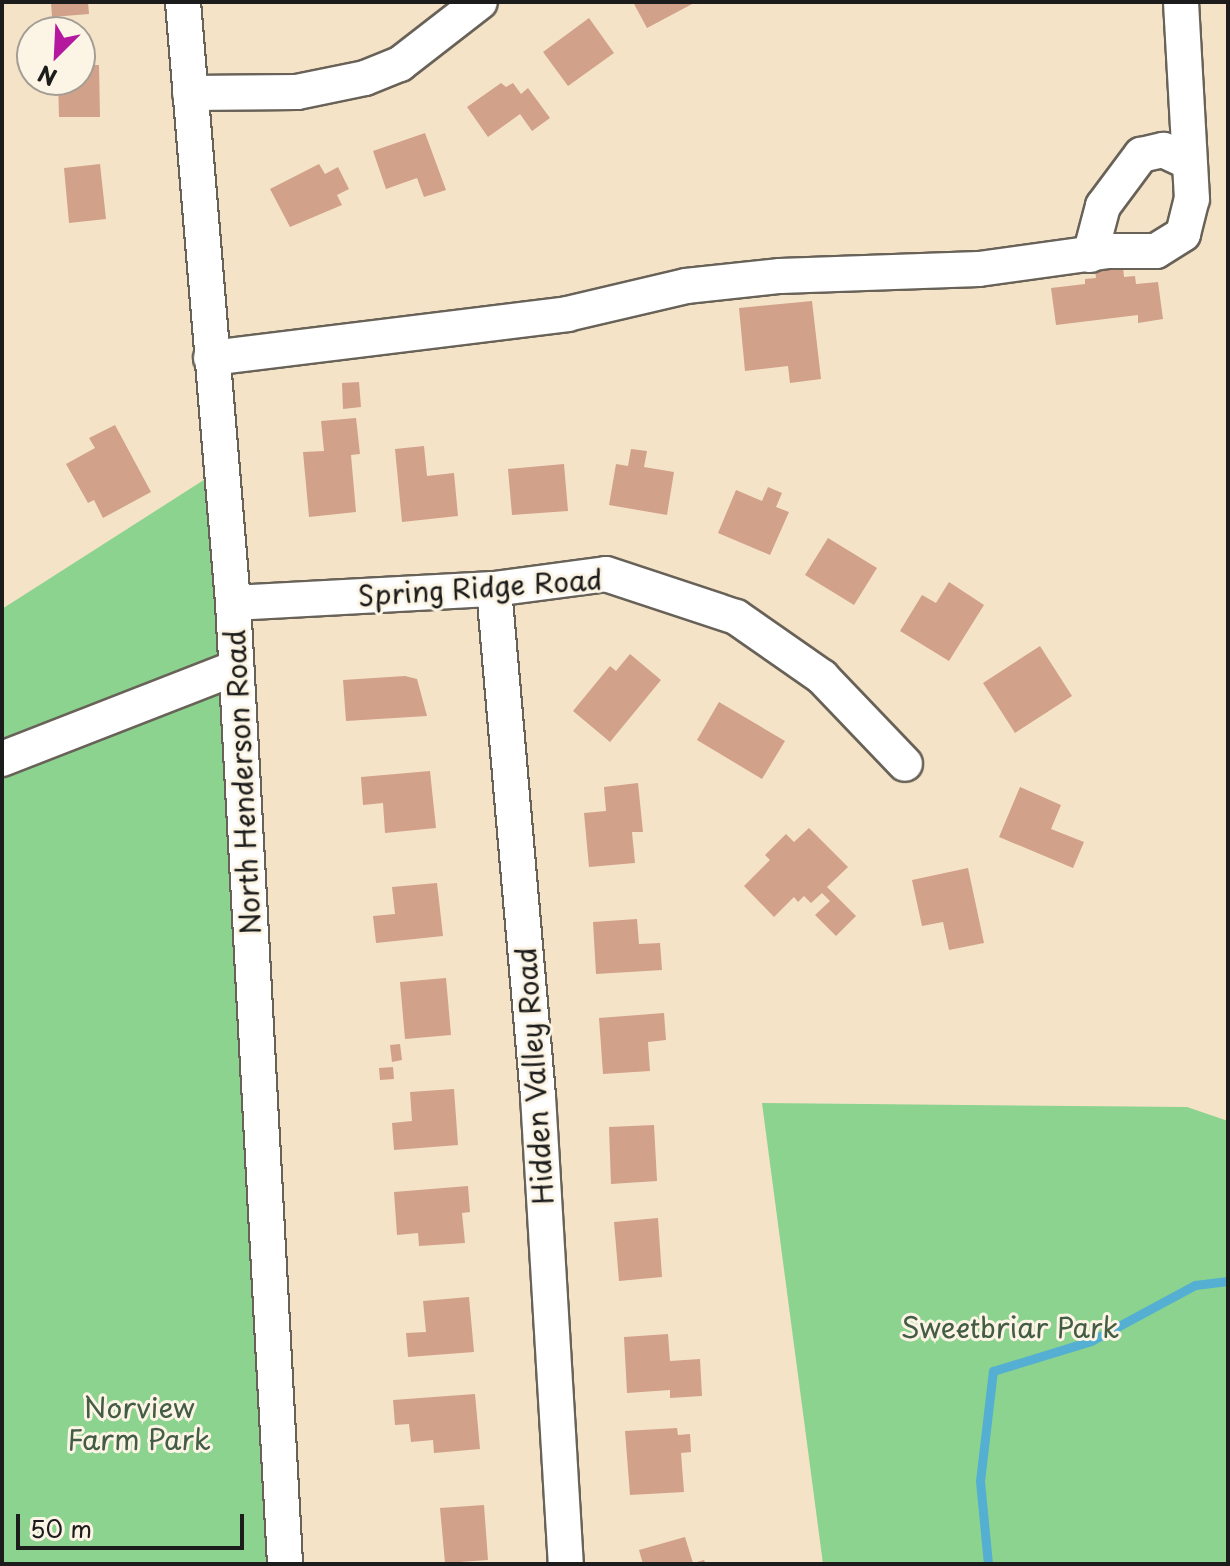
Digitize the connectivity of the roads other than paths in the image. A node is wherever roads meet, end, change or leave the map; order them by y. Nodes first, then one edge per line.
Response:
1 (183, 2) edge
2 (480, 2) edge
3 (1181, 2) edge
4 (190, 93) junction
5 (1189, 162) junction
6 (1090, 255) junction
7 (211, 358) junction
8 (494, 589) junction
9 (233, 603) junction
10 (236, 668) junction
11 (2, 759) edge
12 (905, 764) dead end
13 (285, 1564) edge
14 (566, 1564) edge

1 - 4 street, North Henderson Road
2 - 4 street
3 - 5 street
4 - 7 street, North Henderson Road
5 - 6 street
5 - 6 street
6 - 7 street
7 - 9 street, North Henderson Road
8 - 9 street, Spring Ridge Road
8 - 12 street, Spring Ridge Road
8 - 14 street, Hidden Valley Road
9 - 10 street, North Henderson Road
10 - 11 street
10 - 13 street, North Henderson Road

